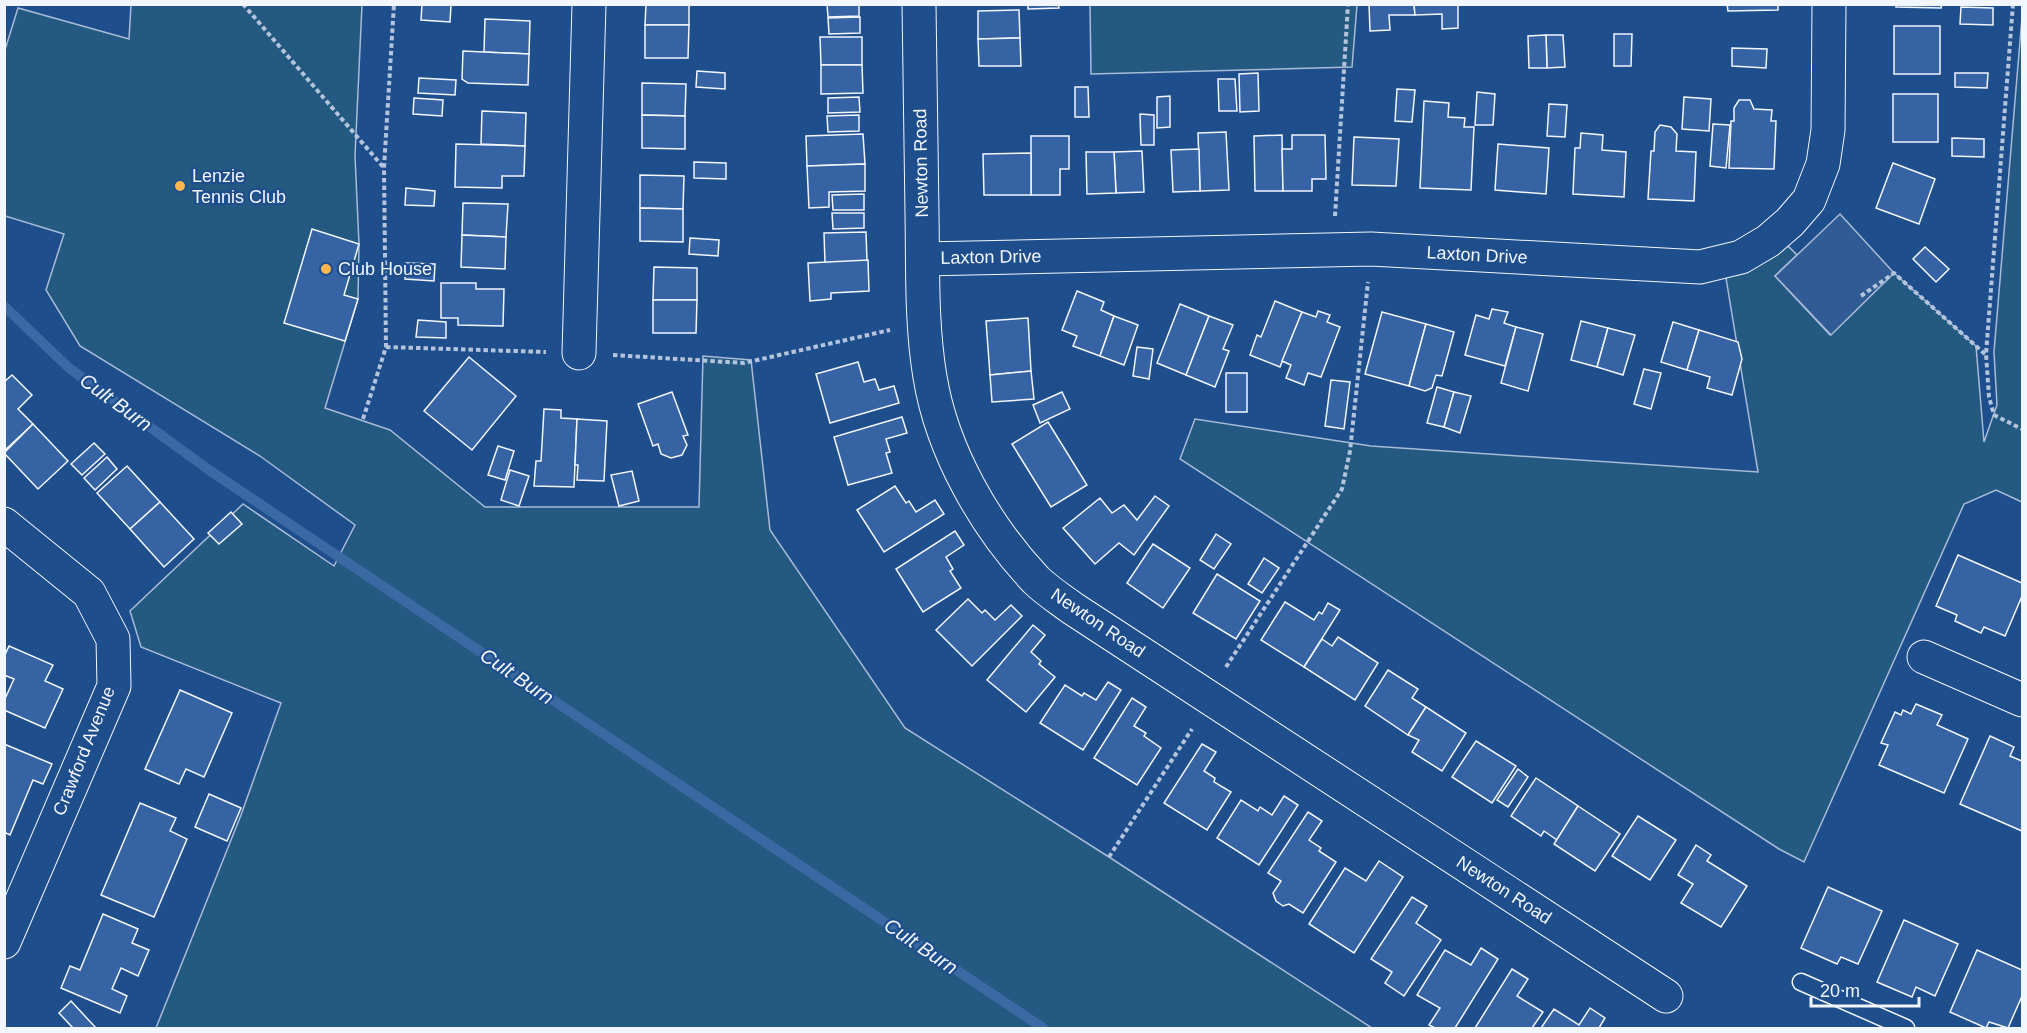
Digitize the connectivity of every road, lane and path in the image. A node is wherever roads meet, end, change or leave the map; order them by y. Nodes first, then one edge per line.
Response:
1 (243, 4) edge
2 (394, 4) edge
3 (589, 4) edge
4 (919, 4) edge
5 (1348, 4) edge
6 (1829, 4) edge
7 (2013, 4) edge
8 (384, 168) junction
9 (1371, 249) junction
10 (1333, 250) junction
11 (923, 259) junction
12 (1861, 296) dead end
13 (925, 321) junction
14 (386, 347) junction
15 (579, 352) junction
16 (1986, 354) junction
17 (363, 419) dead end
18 (2022, 429) edge
19 (4, 524) edge
20 (1924, 657) dead end
21 (1207, 696) junction
22 (2022, 700) edge
23 (1109, 857) dead end
24 (4, 942) edge
25 (1802, 982) dead end
26 (1666, 996) dead end
27 (1906, 1029) edge

1 - 8 path
2 - 8 path
3 - 15 street
4 - 11 street, Newton Road
5 - 10 path
6 - 9 street, Laxton Drive
7 - 16 path
8 - 14 path
9 - 10 street, Laxton Drive
9 - 21 path
10 - 11 street, Laxton Drive
11 - 13 street, Newton Road
12 - 16 path
13 - 15 path
13 - 21 street, Newton Road
14 - 15 path
14 - 17 path
16 - 18 path
19 - 24 street, Crawford Avenue
20 - 22 street
21 - 23 path
21 - 26 street, Newton Road
25 - 27 lane

